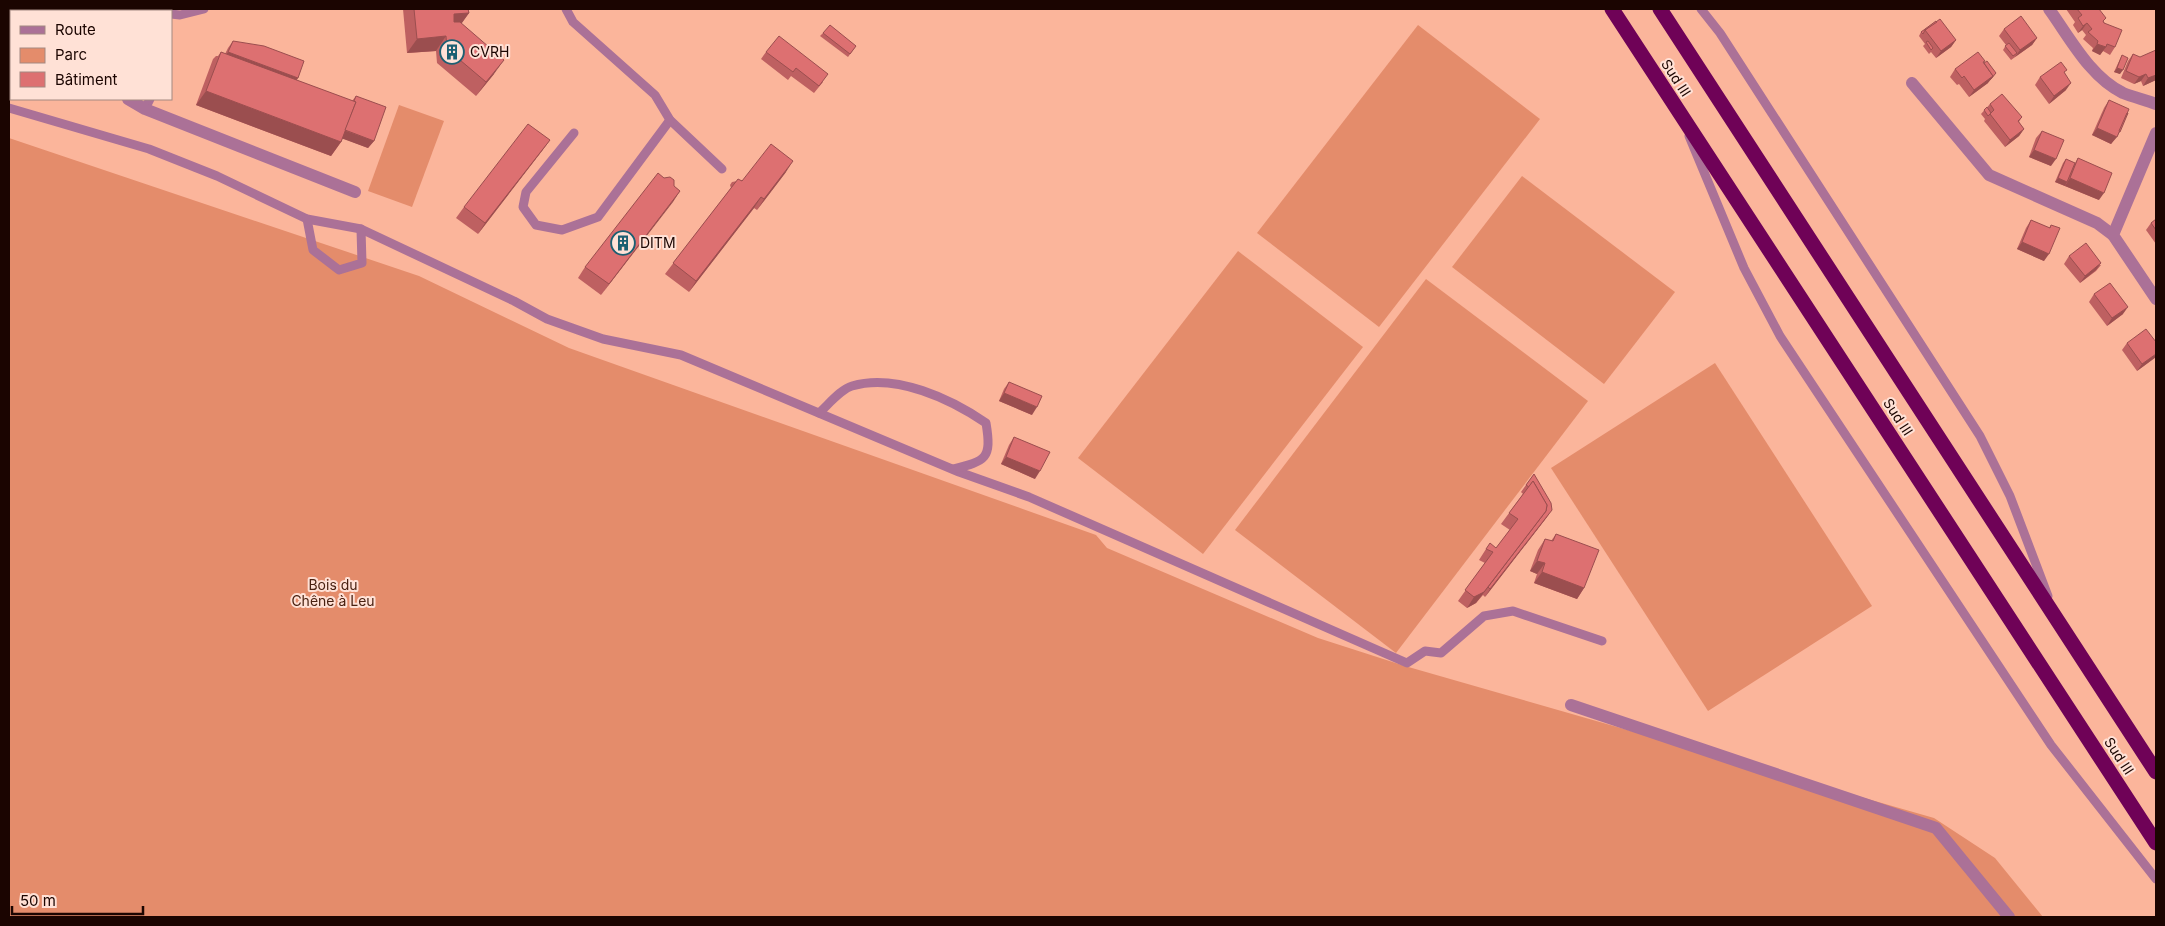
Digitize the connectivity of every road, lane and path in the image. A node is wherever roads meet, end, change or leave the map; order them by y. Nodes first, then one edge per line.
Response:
1 (204, 9) edge
2 (566, 9) edge
3 (1612, 9) edge
4 (1660, 9) edge
5 (1702, 9) edge
6 (2049, 9) edge
7 (172, 14) edge
8 (1912, 82) dead end
9 (132, 100) edge
10 (147, 104) edge
11 (2156, 104) edge
12 (9, 108) edge
13 (1677, 108) junction
14 (670, 120) junction
15 (574, 133) dead end
16 (2156, 134) edge
17 (722, 169) dead end
18 (355, 192) dead end
19 (307, 220) junction
20 (362, 229) junction
21 (2113, 235) junction
22 (2156, 299) edge
23 (820, 413) junction
24 (953, 470) junction
25 (2056, 618) junction
26 (1602, 641) dead end
27 (1571, 705) dead end
28 (2156, 772) edge
29 (2156, 843) edge
30 (2156, 879) edge
31 (2009, 917) edge

1 - 7 lane
2 - 14 lane
3 - 13 highway, Sud III
4 - 25 highway, Sud III
5 - 25 lane
6 - 11 street
8 - 21 street
9 - 10 street
10 - 18 street
12 - 19 lane
13 - 29 highway, Sud III
13 - 30 lane
14 - 15 lane
14 - 17 lane
16 - 21 street
19 - 20 lane
19 - 20 lane
20 - 23 lane
21 - 22 street
23 - 24 lane
23 - 24 lane
24 - 26 lane
25 - 28 highway, Sud III
27 - 31 street

